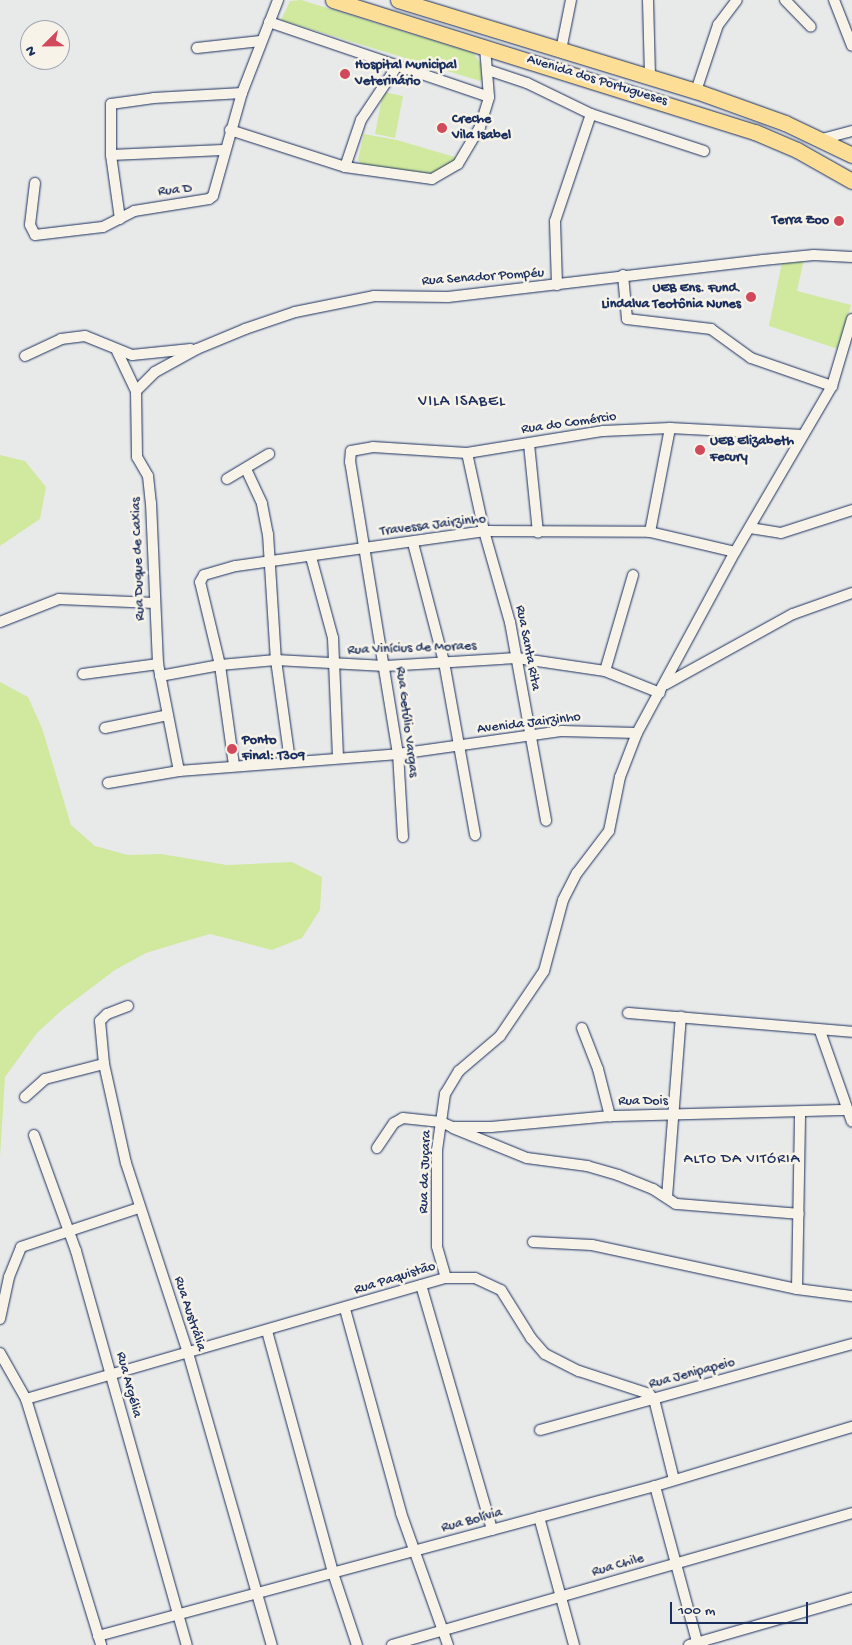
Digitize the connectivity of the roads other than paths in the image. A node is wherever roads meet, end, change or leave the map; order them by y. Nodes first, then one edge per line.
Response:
1 (333, 0) edge
2 (398, 0) edge
3 (571, 0) edge
4 (648, 0) edge
5 (737, 0) edge
6 (785, 0) edge
7 (834, 0) edge
8 (279, 1) edge
9 (428, 4) edge
10 (269, 22) junction
11 (811, 27) dead end
12 (261, 41) junction
13 (852, 46) edge
14 (485, 47) junction
15 (197, 48) dead end
16 (561, 50) junction
17 (526, 59) junction
18 (397, 66) junction
19 (613, 66) junction
20 (488, 70) junction
21 (650, 77) junction
22 (696, 91) junction
23 (242, 93) junction
24 (489, 97) junction
25 (592, 114) junction
26 (230, 130) junction
27 (852, 131) edge
28 (822, 139) junction
29 (223, 150) junction
30 (704, 151) dead end
31 (111, 155) junction
32 (852, 155) edge
33 (345, 166) junction
34 (852, 181) edge
35 (35, 183) dead end
36 (120, 219) junction
37 (852, 257) edge
38 (622, 275) junction
39 (557, 285) junction
40 (852, 319) edge
41 (197, 349) junction
42 (118, 351) junction
43 (25, 356) dead end
44 (832, 386) junction
45 (136, 391) junction
46 (670, 428) junction
47 (803, 435) junction
48 (529, 444) junction
49 (467, 453) junction
50 (269, 454) dead end
51 (350, 462) joint
52 (246, 469) junction
53 (227, 479) dead end
54 (852, 510) edge
55 (750, 528) junction
56 (484, 531) junction
57 (650, 532) junction
58 (538, 533) junction
59 (413, 543) junction
60 (364, 548) junction
61 (735, 552) junction
62 (311, 557) junction
63 (269, 562) junction
64 (633, 575) dead end
65 (852, 593) edge
66 (155, 604) junction
67 (0, 622) edge
68 (517, 658) junction
69 (276, 660) junction
70 (444, 662) junction
71 (158, 664) junction
72 (220, 665) junction
73 (336, 665) junction
74 (385, 666) junction
75 (605, 671) junction
76 (82, 674) dead end
77 (160, 676) junction
78 (666, 684) junction
79 (660, 694) junction
80 (168, 715) junction
81 (105, 728) dead end
82 (638, 733) junction
83 (528, 736) junction
84 (461, 746) junction
85 (398, 754) junction
86 (338, 758) junction
87 (290, 760) junction
88 (234, 765) junction
89 (179, 771) junction
90 (108, 783) dead end
91 (546, 821) dead end
92 (476, 835) dead end
93 (403, 838) dead end
94 (128, 1006) dead end
95 (628, 1013) dead end
96 (681, 1017) junction
97 (582, 1028) dead end
98 (820, 1031) junction
99 (852, 1032) edge
100 (104, 1064) junction
101 (25, 1097) dead end
102 (847, 1110) junction
103 (800, 1113) junction
104 (610, 1116) junction
105 (675, 1116) junction
106 (441, 1122) junction
107 (852, 1122) edge
108 (452, 1128) junction
109 (34, 1135) dead end
110 (377, 1148) dead end
111 (667, 1197) junction
112 (139, 1208) junction
113 (799, 1214) junction
114 (70, 1232) junction
115 (533, 1242) dead end
116 (446, 1278) junction
117 (421, 1285) junction
118 (797, 1289) junction
119 (852, 1296) edge
120 (344, 1308) junction
121 (0, 1319) edge
122 (267, 1330) junction
123 (852, 1344) edge
124 (0, 1353) edge
125 (188, 1353) junction
126 (111, 1376) junction
127 (654, 1399) junction
128 (26, 1400) junction
129 (852, 1427) edge
130 (540, 1430) dead end
131 (674, 1480) junction
132 (655, 1486) junction
133 (852, 1514) edge
134 (539, 1517) junction
135 (492, 1530) junction
136 (414, 1551) junction
137 (676, 1564) junction
138 (333, 1573) junction
139 (257, 1593) junction
140 (560, 1597) junction
141 (852, 1598) edge
142 (177, 1615) junction
143 (444, 1630) junction
144 (99, 1641) edge
145 (695, 1644) edge
146 (187, 1645) edge
147 (272, 1645) edge
148 (357, 1645) edge
149 (392, 1645) edge
150 (448, 1645) edge
151 (574, 1645) edge

1 - 14 highway, Avenida dos Portugueses
2 - 9 highway, Avenida dos Portugueses
3 - 16 street
4 - 21 street
5 - 22 street
6 - 11 street
7 - 13 street
8 - 10 street, Rua D
9 - 16 highway, Avenida dos Portugueses
10 - 12 street, Rua D
10 - 18 street
12 - 15 street
12 - 23 street, Rua D
14 - 17 highway, Avenida dos Portugueses
14 - 20 street
16 - 19 highway, Avenida dos Portugueses
17 - 19 highway
17 - 34 highway, Avenida dos Portugueses
18 - 24 street
18 - 33 street
19 - 21 highway, Avenida dos Portugueses
20 - 24 street
20 - 25 street
21 - 22 highway, Avenida dos Portugueses
22 - 28 highway, Avenida dos Portugueses
23 - 26 street, Rua D
23 - 31 street
24 - 33 street
25 - 30 street
25 - 39 street
26 - 29 street, Rua D
26 - 33 street
27 - 28 street
28 - 32 highway, Avenida dos Portugueses
29 - 31 street
29 - 36 street, Rua D
31 - 36 street
35 - 36 street, Rua D
37 - 38 street, Rua Senador Pompéu
38 - 39 street, Rua Senador Pompéu
38 - 44 street
39 - 41 street, Rua Senador Pompéu
40 - 44 street
41 - 42 street
41 - 45 street, Rua Senador Pompéu
42 - 43 street
42 - 45 street, Rua Duque de Caxias
44 - 47 street
45 - 66 street, Rua Duque de Caxias
46 - 47 street, Rua do Comércio
46 - 48 street, Rua do Comércio
46 - 57 street
47 - 55 street
48 - 49 street, Rua do Comércio
48 - 58 street
49 - 51 street, Rua do Comércio
49 - 56 street, Rua Santa Rita
50 - 52 street
51 - 60 street, Rua Getúlio Vargas
52 - 53 street
52 - 63 street
54 - 55 street
55 - 61 street
56 - 58 street, Travessa Jairzinho
56 - 59 street, Travessa Jairzinho
56 - 68 street, Rua Santa Rita
57 - 58 street, Travessa Jairzinho
57 - 61 street, Travessa Jairzinho
59 - 60 street, Travessa Jairzinho
59 - 70 street
60 - 62 street, Travessa Jairzinho
60 - 74 street, Rua Getúlio Vargas
61 - 78 street
62 - 63 street, Travessa Jairzinho
62 - 73 street
63 - 69 street
63 - 72 street, Travessa Jairzinho
64 - 75 street
65 - 78 street
66 - 67 street
66 - 71 street, Rua Duque de Caxias
68 - 70 street, Rua Vinícius de Moraes
68 - 75 street, Rua Vinícius de Moraes
68 - 83 street, Rua Santa Rita
69 - 72 street, Rua Vinícius de Moraes
69 - 73 street, Rua Vinícius de Moraes
69 - 87 street
70 - 74 street, Rua Vinícius de Moraes
70 - 84 street
71 - 76 street
71 - 77 street, Rua Duque de Caxias
72 - 77 street, Rua Vinícius de Moraes
72 - 88 street
73 - 74 street, Rua Vinícius de Moraes
73 - 86 street
74 - 85 street, Rua Getúlio Vargas
75 - 79 street, Rua Vinícius de Moraes
77 - 80 street, Rua Duque de Caxias
78 - 79 street
79 - 82 street
80 - 81 street
80 - 89 street, Rua Duque de Caxias
82 - 83 street, Avenida Jairzinho
82 - 106 street, Rua da Juçara
83 - 84 street, Avenida Jairzinho
83 - 91 street, Rua Santa Rita
84 - 85 street, Avenida Jairzinho
84 - 92 street
85 - 86 street, Avenida Jairzinho
85 - 93 street, Rua Getúlio Vargas
86 - 87 street, Avenida Jairzinho
87 - 88 street, Avenida Jairzinho
88 - 89 street, Avenida Jairzinho
89 - 90 street, Avenida Jairzinho
94 - 100 street, Rua Austrália
95 - 96 street
96 - 98 street
96 - 105 street
97 - 104 street
98 - 99 street
98 - 102 street
100 - 101 street
100 - 112 street, Rua Austrália
102 - 103 street, Rua Dois
102 - 107 street
103 - 105 street, Rua Dois
103 - 113 street
104 - 105 street, Rua Dois
104 - 108 street, Rua Dois
105 - 111 street
106 - 108 street
106 - 110 street
106 - 116 street, Rua da Juçara
108 - 111 street
109 - 114 street, Rua Argélia
111 - 113 street
112 - 114 street
112 - 125 street, Rua Austrália
113 - 118 street
114 - 121 street
114 - 126 street, Rua Argélia
115 - 118 street
116 - 117 street, Rua Paquistão
116 - 127 street, Rua Paquistão
117 - 120 street, Rua Paquistão
117 - 135 street
118 - 119 street
120 - 122 street, Rua Paquistão
120 - 136 street
122 - 125 street, Rua Paquistão
122 - 138 street
123 - 127 street, Rua Jenipapeio
124 - 128 street
125 - 126 street, Rua Paquistão
125 - 139 street, Rua Austrália
126 - 128 street, Rua Paquistão
126 - 142 street, Rua Argélia
127 - 130 street, Rua Jenipapeio
127 - 131 street
128 - 144 street
129 - 131 street, Rua Bolívia
131 - 132 street, Rua Bolívia
132 - 134 street, Rua Bolívia
132 - 137 street
133 - 137 street, Rua Chile
134 - 135 street, Rua Bolívia
134 - 140 street
135 - 136 street, Rua Bolívia
136 - 138 street, Rua Bolívia
136 - 143 street
137 - 140 street, Rua Chile
137 - 145 street
138 - 139 street, Rua Bolívia
138 - 148 street
139 - 142 street, Rua Bolívia
139 - 147 street, Rua Austrália
140 - 143 street, Rua Chile
140 - 151 street
141 - 145 street
142 - 144 street, Rua Bolívia
142 - 146 street, Rua Argélia
143 - 149 street, Rua Chile
143 - 150 street

